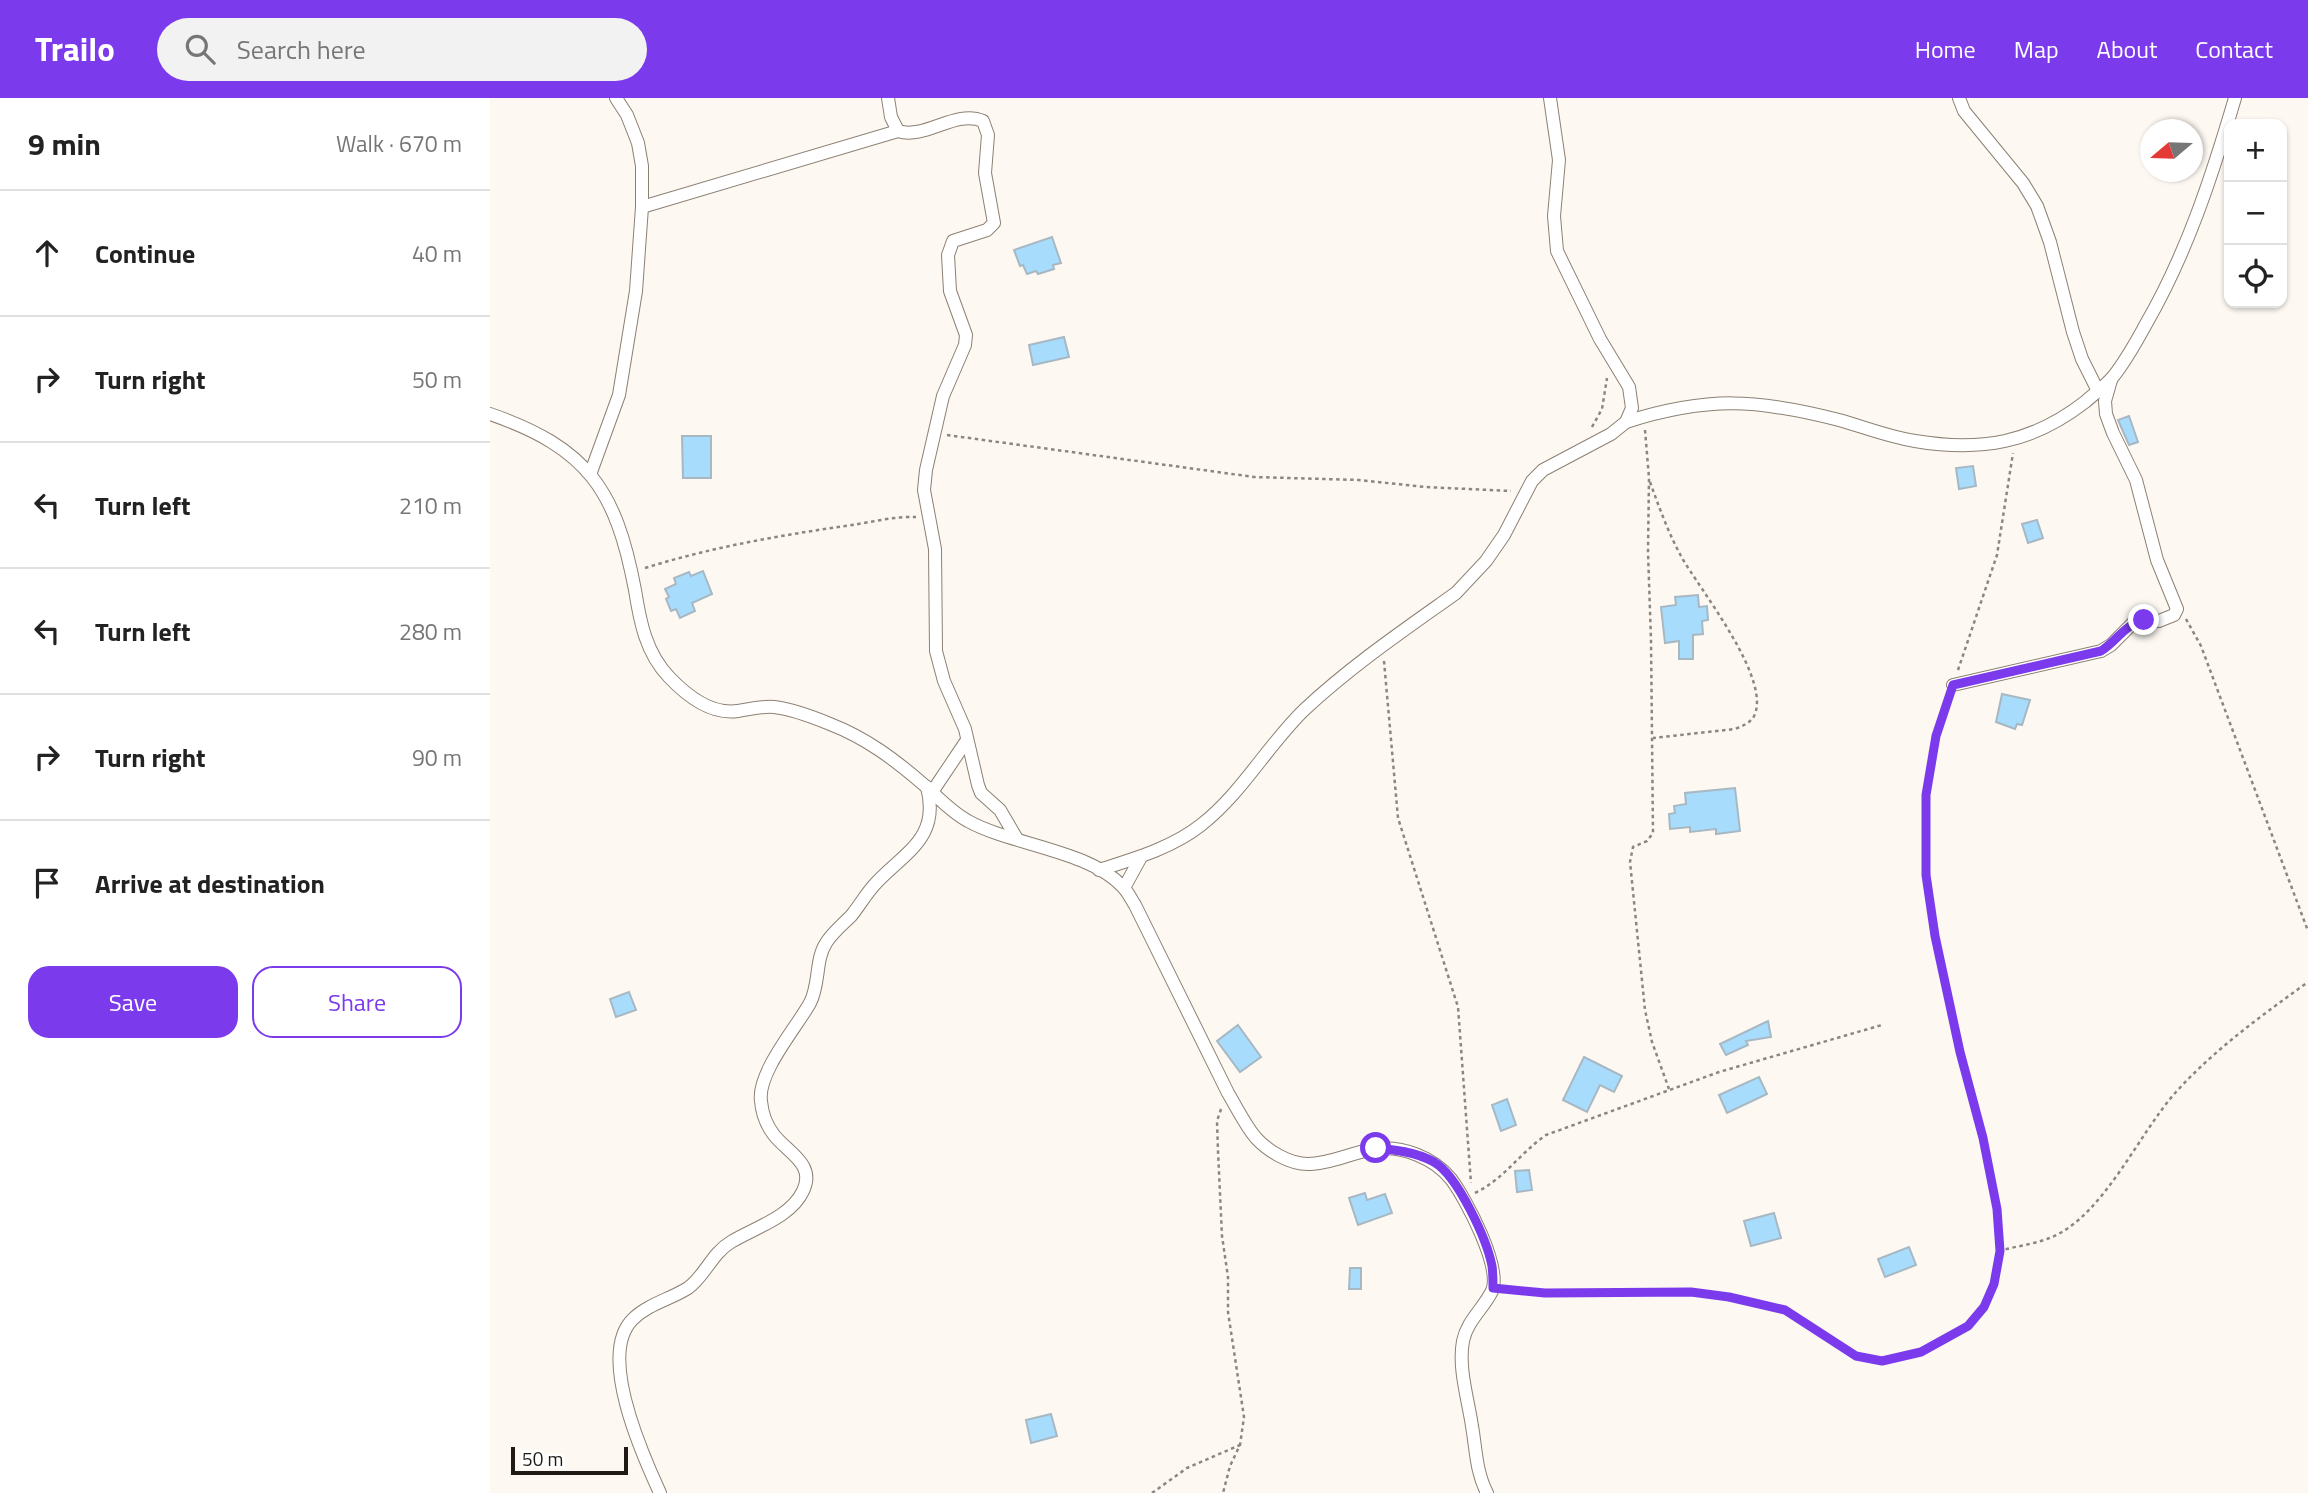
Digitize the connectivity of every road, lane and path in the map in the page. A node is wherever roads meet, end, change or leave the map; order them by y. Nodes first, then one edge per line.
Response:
1 (616, 98) edge
2 (888, 98) edge
3 (1550, 98) edge
4 (1959, 98) edge
5 (2235, 98) edge
6 (898, 131) junction
7 (642, 207) junction
8 (1611, 358) junction
9 (2111, 379) junction
10 (2098, 391) junction
11 (490, 414) edge
12 (1643, 417) junction
13 (1626, 422) junction
14 (1592, 426) dead end
15 (934, 433) junction
16 (2015, 440) junction
17 (591, 472) junction
18 (1649, 478) junction
19 (1525, 493) junction
20 (929, 520) junction
21 (631, 572) junction
22 (2177, 609) junction
23 (1382, 646) junction
24 (1953, 685) junction
25 (1651, 738) junction
26 (967, 740) junction
27 (929, 789) junction
28 (1017, 839) junction
29 (1141, 857) junction
30 (1098, 870) junction
31 (1124, 888) junction
32 (2308, 931) edge
33 (2308, 982) edge
34 (1882, 1025) dead end
35 (1669, 1089) junction
36 (1228, 1093) junction
37 (2000, 1251) junction
38 (1493, 1288) junction
39 (1240, 1446) junction
40 (660, 1493) edge
41 (1152, 1493) edge
42 (1223, 1493) edge
43 (1487, 1493) edge

1 - 7 street
2 - 6 street
3 - 8 street
4 - 10 street
5 - 9 street
6 - 7 street
6 - 15 street
7 - 17 street
8 - 13 street
8 - 14 path
9 - 10 street
9 - 22 street
10 - 16 street
11 - 17 street
12 - 13 street
12 - 16 street
12 - 18 path
13 - 19 street
15 - 19 path
15 - 20 street
16 - 24 path
17 - 21 street
18 - 25 path
18 - 25 path
19 - 23 street
20 - 21 path
20 - 26 street
21 - 27 street
22 - 24 street
22 - 32 path
23 - 29 street
23 - 35 path
24 - 37 path
25 - 35 path
26 - 27 street
26 - 28 street
27 - 28 street
27 - 40 street
28 - 30 street
29 - 30 street
29 - 31 street
30 - 31 street
31 - 36 street
33 - 37 path
34 - 35 path
36 - 38 street
36 - 39 path
37 - 38 path
38 - 43 street
39 - 41 path
39 - 42 path

